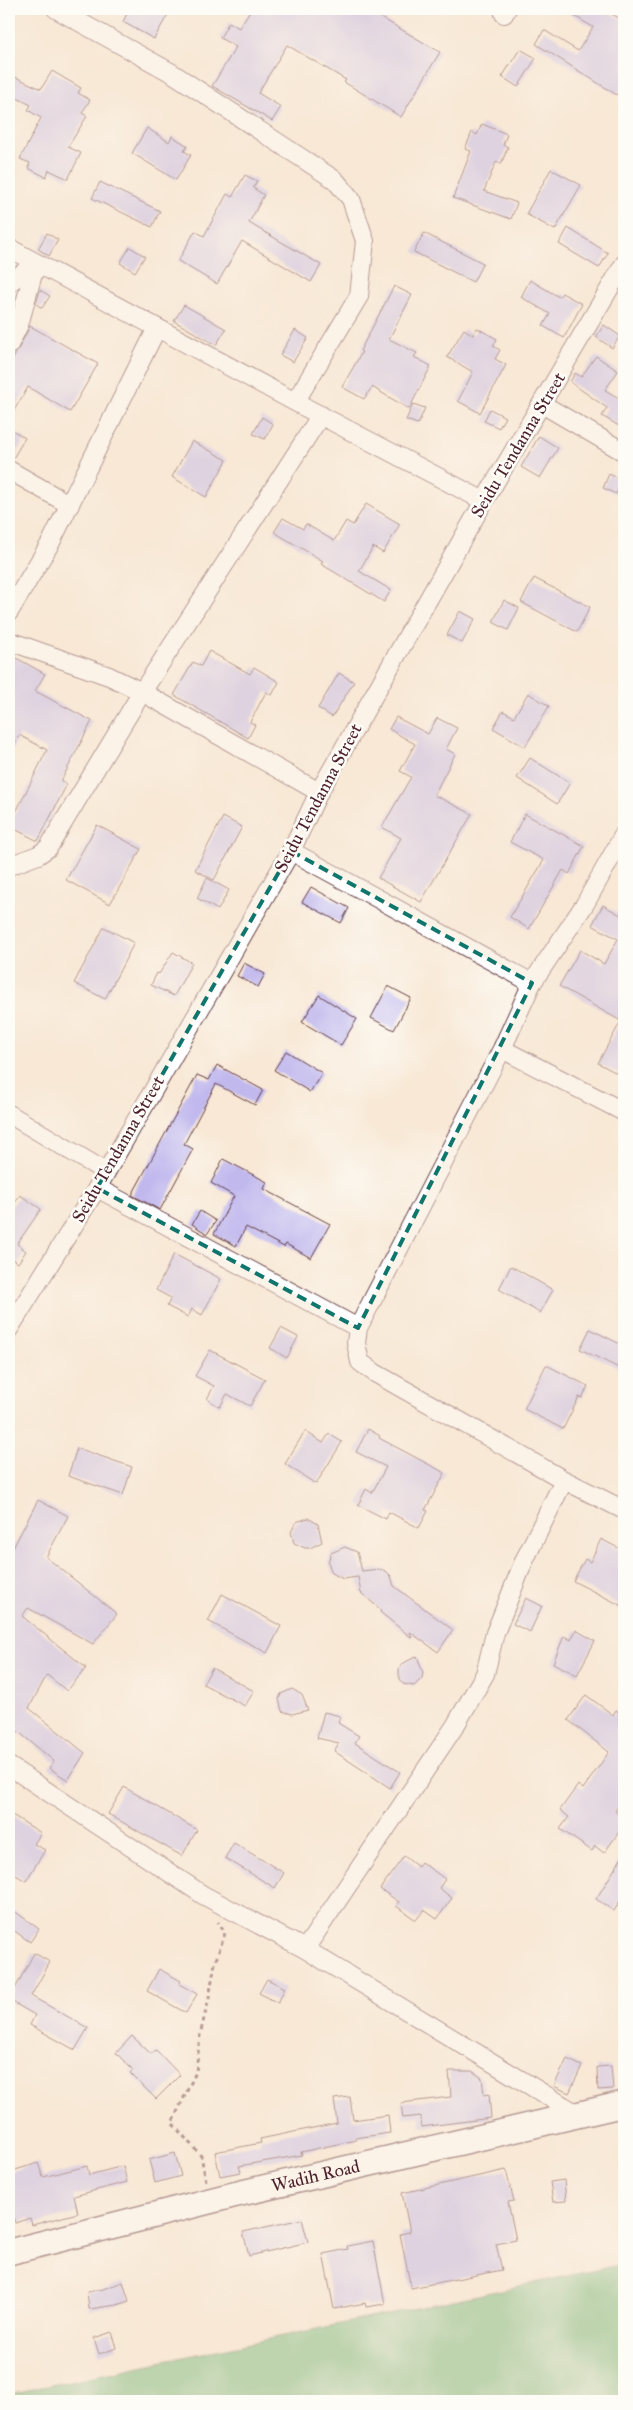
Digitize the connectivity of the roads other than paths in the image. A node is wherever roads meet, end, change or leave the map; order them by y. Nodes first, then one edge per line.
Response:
1 (56, 9) edge
2 (9, 248) edge
3 (36, 263) junction
4 (624, 264) edge
5 (9, 283) edge
6 (157, 328) junction
7 (9, 344) edge
8 (295, 402) junction
9 (542, 404) junction
10 (321, 415) junction
11 (624, 452) edge
12 (9, 470) edge
13 (484, 501) junction
14 (70, 505) junction
15 (9, 612) edge
16 (9, 641) edge
17 (142, 692) junction
18 (319, 792) junction
19 (624, 834) edge
20 (291, 851) junction
21 (9, 866) edge
22 (532, 983) junction
23 (502, 1049) junction
24 (624, 1112) edge
25 (9, 1114) edge
26 (106, 1172) junction
27 (96, 1188) junction
28 (11, 1320) edge
29 (358, 1328) junction
30 (564, 1480) junction
31 (624, 1510) edge
32 (9, 1766) edge
33 (305, 1949) junction
34 (624, 2104) edge
35 (577, 2114) junction
36 (9, 2252) edge

1 - 8 street
2 - 3 street
3 - 5 street
3 - 6 street
3 - 7 street
4 - 9 street, Seidu Tendanna Street
6 - 8 street
6 - 14 street
8 - 10 street
9 - 11 street
9 - 13 street, Seidu Tendanna Street
10 - 13 street
10 - 17 street
12 - 14 street
13 - 18 street, Seidu Tendanna Street
14 - 15 street
16 - 17 street
17 - 18 street
17 - 21 street
18 - 20 street, Seidu Tendanna Street
19 - 22 street
20 - 22 street
20 - 26 street, Seidu Tendanna Street
22 - 23 street
23 - 24 street
23 - 29 street
25 - 26 street
26 - 27 street, Seidu Tendanna Street
27 - 28 street, Seidu Tendanna Street
27 - 29 street
29 - 30 street
30 - 31 street
30 - 33 street
32 - 33 street
33 - 35 street
34 - 35 street, Wadih Road
35 - 36 street, Wadih Road

